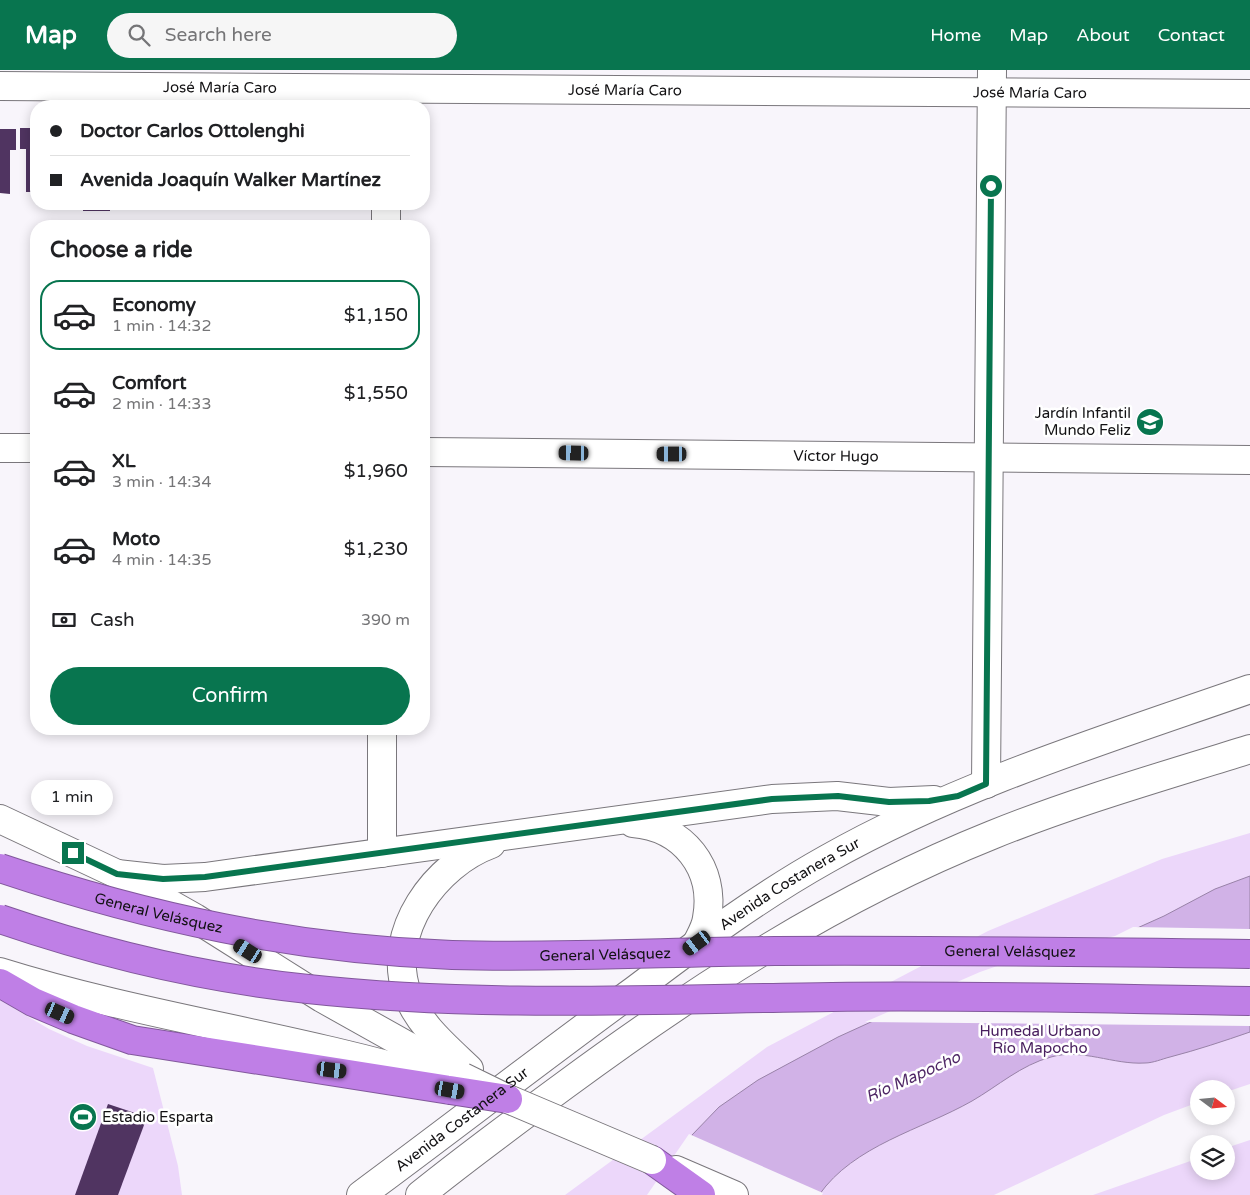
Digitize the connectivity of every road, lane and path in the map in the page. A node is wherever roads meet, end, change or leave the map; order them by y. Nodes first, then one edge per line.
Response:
1 (992, 81) edge
2 (0, 86) edge
3 (387, 88) edge
4 (1250, 94) edge
5 (0, 448) edge
6 (30, 448) edge
7 (430, 452) edge
8 (989, 457) junction
9 (1250, 460) edge
10 (1250, 689) edge
11 (382, 735) edge
12 (1250, 749) edge
13 (986, 784) junction
14 (958, 796) junction
15 (0, 819) edge
16 (614, 822) junction
17 (514, 836) junction
18 (382, 853) junction
19 (0, 868) edge
20 (117, 874) junction
21 (0, 919) edge
22 (697, 943) junction
23 (1250, 954) edge
24 (0, 972) edge
25 (0, 982) edge
26 (1250, 1000) edge
27 (459, 1080) junction
28 (508, 1099) joint
29 (652, 1160) junction
30 (361, 1195) edge
31 (420, 1195) edge
32 (701, 1195) edge
33 (734, 1195) edge

1 - 3 street, José María Caro
1 - 4 street, José María Caro
1 - 8 street
2 - 3 street, José María Caro
5 - 6 street
7 - 8 street, Víctor Hugo
8 - 9 street, Víctor Hugo
8 - 13 street
10 - 13 street, Avenida Costanera Sur
11 - 18 street
12 - 31 street
13 - 14 street, Avenida Costanera Sur
14 - 16 street
14 - 22 street, Avenida Costanera Sur
15 - 20 street
16 - 17 street
16 - 22 street
17 - 18 street
17 - 27 street
18 - 20 street
19 - 23 highway, General Velásquez, bridge
20 - 27 street
21 - 26 highway, bridge
22 - 30 street, Avenida Costanera Sur
24 - 27 street
25 - 27 highway
27 - 28 highway, bridge
28 - 29 street, bridge
29 - 32 highway
29 - 33 street

